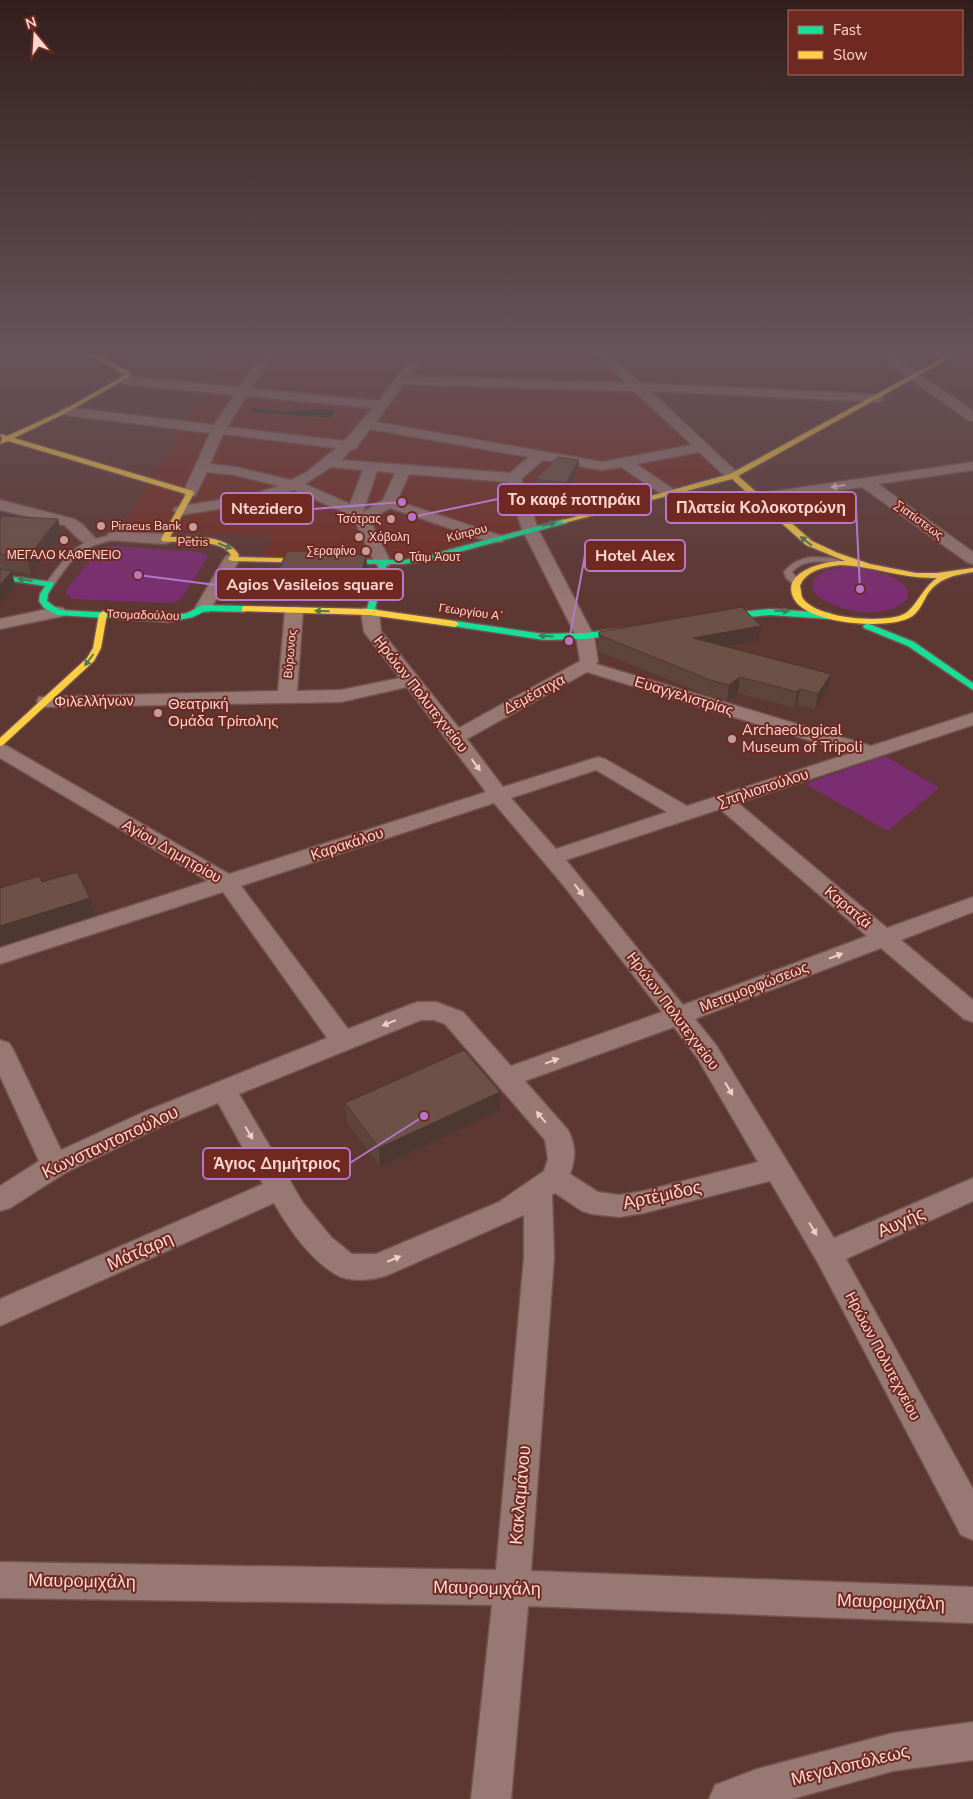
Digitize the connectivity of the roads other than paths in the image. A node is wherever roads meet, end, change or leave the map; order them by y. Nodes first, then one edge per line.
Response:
1 (215, 437) edge
2 (275, 437) edge
3 (358, 437) edge
4 (437, 437) edge
5 (692, 437) edge
6 (805, 437) edge
7 (2, 439) edge
8 (350, 446) junction
9 (703, 447) junction
10 (540, 455) junction
11 (624, 462) junction
12 (330, 463) junction
13 (372, 466) junction
14 (973, 466) edge
15 (201, 467) junction
16 (403, 470) junction
17 (733, 476) junction
18 (513, 478) junction
19 (866, 482) junction
20 (294, 484) junction
21 (668, 492) junction
22 (190, 493) junction
23 (757, 498) junction
24 (388, 503) junction
25 (0, 505) edge
26 (181, 510) junction
27 (359, 515) junction
28 (530, 529) junction
29 (114, 537) joint
30 (496, 539) junction
31 (165, 540) junction
32 (90, 541) junction
33 (232, 559) junction
34 (973, 559) edge
35 (383, 563) junction
36 (867, 565) junction
37 (888, 570) junction
38 (973, 570) edge
39 (947, 575) junction
40 (0, 577) edge
41 (50, 584) junction
42 (922, 596) junction
43 (772, 600) dead end
44 (203, 608) junction
45 (294, 610) junction
46 (57, 612) junction
47 (370, 612) junction
48 (103, 614) junction
49 (733, 614) junction
50 (910, 614) junction
51 (830, 616) junction
52 (695, 620) edge
53 (851, 621) junction
54 (2, 625) edge
55 (647, 628) edge
56 (585, 636) junction
57 (919, 647) junction
58 (585, 666) junction
59 (410, 681) junction
60 (973, 687) edge
61 (286, 698) junction
62 (46, 701) junction
63 (973, 719) edge
64 (456, 737) junction
65 (0, 743) edge
66 (0, 750) edge
67 (868, 752) junction
68 (498, 796) junction
69 (723, 801) junction
70 (685, 814) junction
71 (553, 857) junction
72 (228, 883) junction
73 (973, 904) edge
74 (886, 938) junction
75 (0, 956) edge
76 (973, 1013) edge
77 (678, 1016) junction
78 (343, 1041) junction
79 (0, 1049) edge
80 (506, 1078) junction
81 (224, 1091) junction
82 (55, 1165) junction
83 (776, 1168) junction
84 (546, 1184) junction
85 (281, 1188) junction
86 (973, 1189) edge
87 (0, 1200) edge
88 (828, 1254) junction
89 (0, 1313) edge
90 (973, 1522) edge
91 (0, 1580) edge
92 (512, 1588) junction
93 (973, 1605) edge
94 (973, 1741) edge
95 (491, 1799) edge
96 (729, 1799) edge

1 - 15 street
2 - 8 street
3 - 8 street
4 - 10 street
5 - 9 street
6 - 17 main road, Κύπρου
7 - 22 main road
8 - 12 street
9 - 11 street
9 - 17 street
10 - 11 street
10 - 18 street
11 - 21 street
12 - 13 street
12 - 20 street
13 - 16 street
13 - 27 street
14 - 19 street
15 - 20 street
15 - 22 street
16 - 18 street
16 - 24 street
17 - 21 main road, Κύπρου
17 - 23 main road
18 - 28 street
19 -> 23 street
19 - 34 street, Σιατίστεως
20 - 26 street
20 - 27 street
28 -> 21 main road, Κύπρου
22 - 26 main road
36 -> 23 main road
24 - 27 street
24 - 30 street
25 - 32 street
26 - 31 main road
27 - 35 street
28 - 30 main road, Κύπρου
28 - 56 street
29 - 31 street
29 - 32 lane
30 - 35 main road, Κύπρου
31 -> 33 main road
32 - 41 lane
33 - 35 main road, Κύπρου
33 - 44 street
35 - 47 main road
36 - 37 main road
36 - 51 main road
37 - 39 main road
37 - 42 main road
38 - 39 main road
39 - 42 main road
41 -> 40 main road
41 - 46 main road
42 - 50 main road
43 - 49 main road
44 - 45 main road, Γεωργίου Α΄
44 - 48 main road, Τσομαδούλου
47 -> 45 main road, Γεωργίου Α΄
45 - 61 street, Βύρωνος
46 - 48 main road, Τσομαδούλου
46 - 54 street
56 -> 47 main road, Γεωργίου Α΄
47 - 59 street, Ηρώων Πολυτεχνείου
48 -> 62 main road
49 -> 51 main road
49 - 52 main road
50 - 53 main road
50 - 57 main road
51 - 53 main road
53 - 57 main road
55 - 56 main road, Γεωργίου Α΄
56 - 58 street
57 - 60 main road
58 - 64 street, Δεμέστιχα
58 - 67 street, Ευαγγελιστρίας
59 - 61 street, Φιλελλήνων
59 - 64 street, Ηρώων Πολυτεχνείου
61 - 62 street, Φιλελλήνων
62 - 65 main road
63 - 67 street, Σπηλιοπούλου
64 -> 68 street, Ηρώων Πολυτεχνείου
66 - 72 street, Αγίου Δημητρίου
67 - 69 street, Σπηλιοπούλου
68 - 70 street, Καρακάλου
68 - 71 street, Ηρώων Πολυτεχνείου
68 - 72 street, Καρακάλου
69 - 70 street, Σπηλιοπούλου
69 - 74 street, Καρατζά
70 - 71 street, Σπηλιοπούλου
71 -> 77 street, Ηρώων Πολυτεχνείου
72 - 75 street, Καρακάλου
72 - 78 street, Αγίου Δημητρίου
73 - 74 street, Μεταμορφώσεως
74 - 76 street, Καρατζά
77 -> 74 street, Μεταμορφώσεως
80 -> 77 street, Μεταμορφώσεως
77 -> 83 street, Ηρώων Πολυτεχνείου
80 -> 78 street, Κωνσταντοπούλου
78 - 81 street, Κωνσταντοπούλου
79 - 82 street
84 -> 80 street, Κακλαμάνου
81 - 82 street, Κωνσταντοπούλου
81 -> 85 street
82 - 87 street, Κωνσταντοπούλου
83 - 84 street, Αρτέμιδος
83 -> 88 street, Ηρώων Πολυτεχνείου
85 -> 84 street
84 - 92 street, Κακλαμάνου
85 - 89 street, Μάτζαρη
86 - 88 street, Αυγής
88 - 90 street, Ηρώων Πολυτεχνείου
91 - 92 street, Μαυρομιχάλη
92 - 93 street, Μαυρομιχάλη
92 - 95 street, Κακλαμάνου
94 - 96 street, Μεγαλοπόλεως

